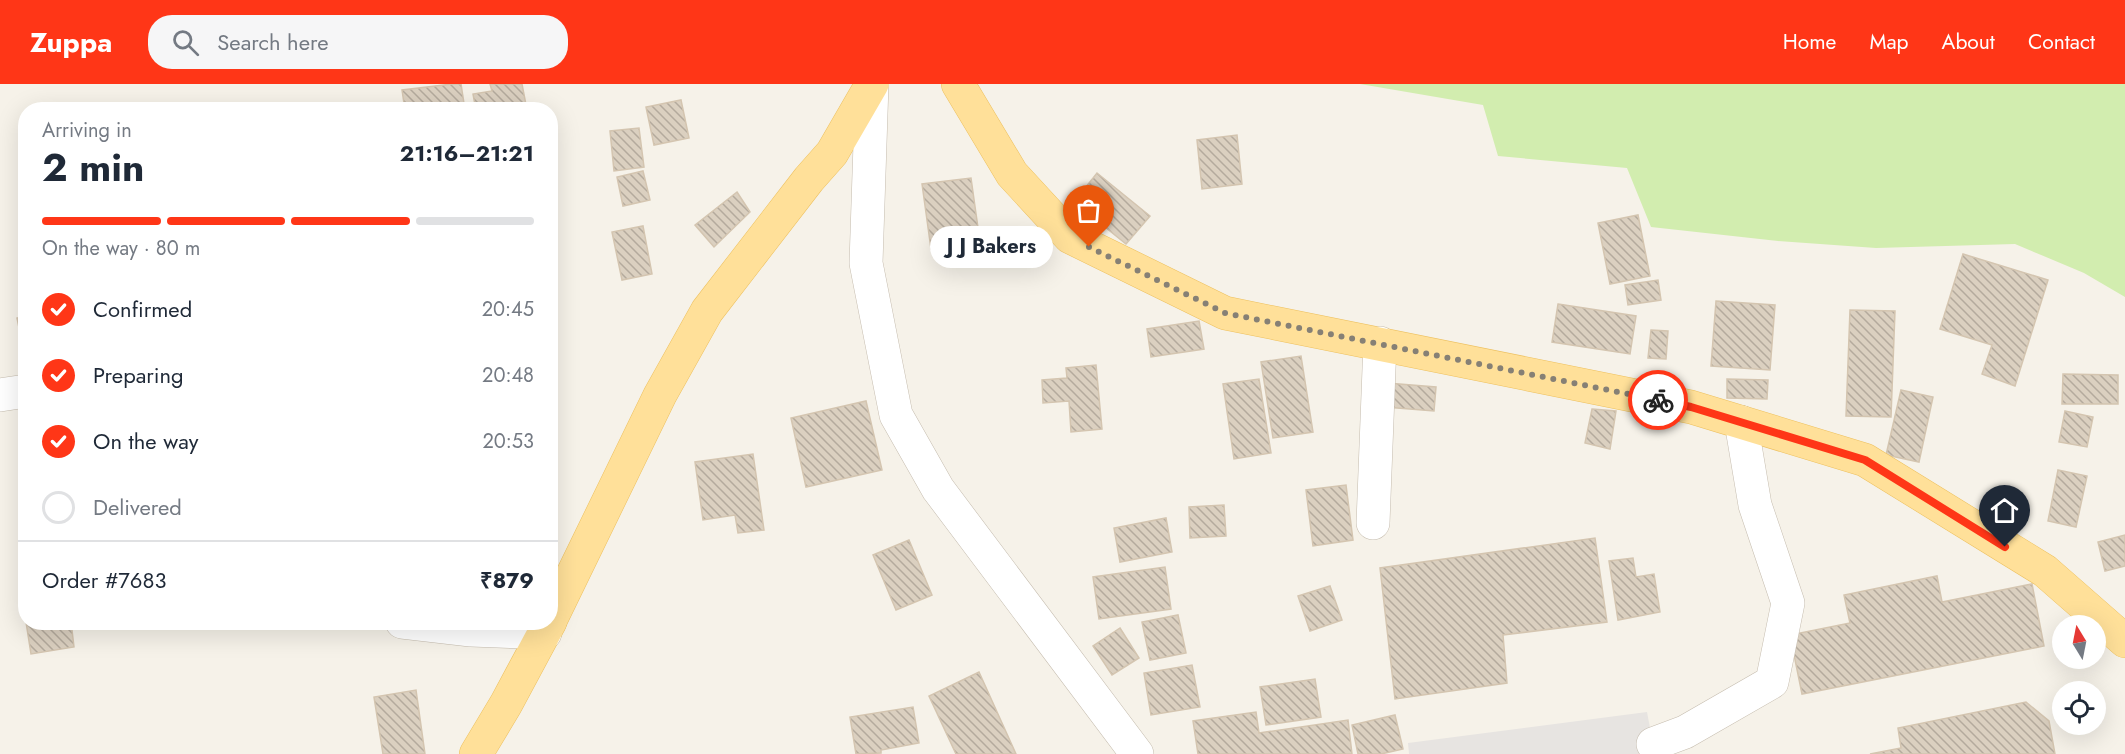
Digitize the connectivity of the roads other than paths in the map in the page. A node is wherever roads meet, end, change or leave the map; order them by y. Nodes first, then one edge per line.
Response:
1 (872, 84) edge
2 (958, 84) edge
3 (1380, 343) junction
4 (18, 392) edge
5 (0, 395) edge
6 (1741, 422) junction
7 (1373, 523) dead end
8 (558, 605) edge
9 (546, 630) edge
10 (2125, 641) edge
11 (1653, 744) dead end
12 (476, 754) edge
13 (1137, 754) edge

1 - 8 main road
1 - 13 street
2 - 3 main road
3 - 6 main road
3 - 7 street
4 - 5 street
6 - 10 main road
6 - 11 street
9 - 12 main road

